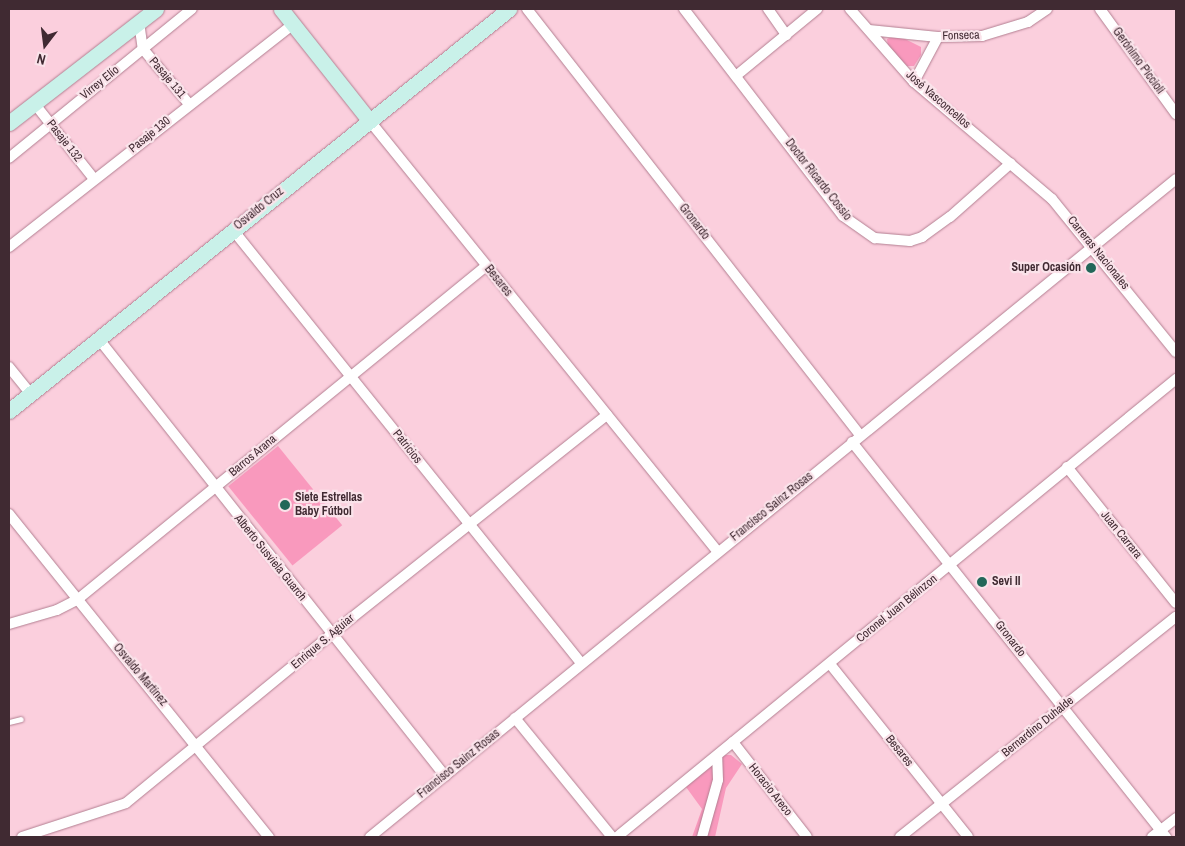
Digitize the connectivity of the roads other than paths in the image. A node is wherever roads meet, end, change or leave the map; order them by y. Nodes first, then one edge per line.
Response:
1 (156, 9) edge
2 (192, 9) edge
3 (281, 9) edge
4 (509, 9) edge
5 (528, 9) edge
6 (684, 9) edge
7 (768, 9) edge
8 (817, 9) edge
9 (850, 9) edge
10 (1047, 9) edge
11 (1100, 9) edge
12 (139, 22) junction
13 (293, 24) junction
14 (869, 30) junction
15 (786, 36) junction
16 (938, 37) junction
17 (143, 49) junction
18 (737, 75) junction
19 (914, 82) junction
20 (34, 103) junction
21 (189, 104) junction
22 (1176, 114) edge
23 (370, 120) junction
24 (9, 123) edge
25 (51, 124) junction
26 (9, 158) edge
27 (1011, 162) junction
28 (1176, 179) edge
29 (94, 180) junction
30 (233, 230) junction
31 (1092, 246) junction
32 (9, 247) edge
33 (486, 266) junction
34 (98, 338) junction
35 (1176, 352) edge
36 (9, 367) edge
37 (350, 376) junction
38 (1176, 379) edge
39 (30, 393) junction
40 (9, 411) edge
41 (607, 415) junction
42 (856, 438) junction
43 (1067, 467) junction
44 (214, 488) junction
45 (9, 514) edge
46 (468, 525) junction
47 (718, 552) junction
48 (951, 565) junction
49 (77, 600) junction
50 (1176, 603) edge
51 (1176, 617) edge
52 (9, 624) edge
53 (331, 634) junction
54 (582, 664) junction
55 (830, 664) junction
56 (1063, 707) junction
57 (516, 718) junction
58 (21, 719) dead end
59 (9, 722) edge
60 (733, 742) junction
61 (198, 746) junction
62 (717, 756) junction
63 (445, 776) junction
64 (942, 804) junction
65 (1176, 818) edge
66 (1163, 834) edge
67 (22, 837) edge
68 (270, 837) edge
69 (370, 837) edge
70 (612, 837) edge
71 (617, 837) edge
72 (702, 837) edge
73 (807, 837) edge
74 (900, 837) edge
75 (968, 837) edge
76 (1152, 837) edge

1 - 12 street, Virrey Elío
2 - 17 street, Virrey Elío
3 - 13 street, Besares
4 - 23 street, Osvaldo Cruz
5 - 42 street, Gronardo
6 - 18 street, Doctor Ricardo Cossio
7 - 15 street
8 - 15 street
9 - 14 street, José Vasconcellos
10 - 16 street, Fonseca
11 - 22 street, Gerónimo Piccioli
12 - 17 street, Pasaje 131
12 - 20 street, Virrey Elío
13 - 21 street, Pasaje 130
13 - 23 street, Besares
14 - 16 street, Fonseca
14 - 19 street, José Vasconcellos
15 - 18 street
16 - 19 street
17 - 21 street, Pasaje 131
17 - 25 street, Virrey Elío
18 - 27 street, Doctor Ricardo Cossio
19 - 27 street, José Vasconcellos
20 - 24 street, Virrey Elío
20 - 25 street, Pasaje 132
21 - 29 street, Pasaje 130
23 - 30 street, Osvaldo Cruz
23 - 33 street, Besares
25 - 26 street, Virrey Elío
25 - 29 street, Pasaje 132
27 - 31 street, Carreras Nacionales
28 - 31 street, Francisco Sainz Rosas
29 - 32 street, Pasaje 130
30 - 34 street, Osvaldo Cruz
30 - 37 street, Patricios
31 - 35 street, Carreras Nacionales
31 - 42 street, Francisco Sainz Rosas
33 - 37 street, Barros Arana
33 - 41 street, Besares
34 - 39 street, Osvaldo Cruz
34 - 44 street, Alberto Susviela Guarch
36 - 39 street
37 - 44 street, Barros Arana
37 - 46 street, Patricios
38 - 43 street, Coronel Juan Bélinzon
39 - 40 street, Osvaldo Cruz
41 - 46 street, Enrique S. Aguiar
41 - 47 street, Besares
42 - 47 street, Francisco Sainz Rosas
42 - 48 street, Gronardo
43 - 48 street, Coronel Juan Bélinzon
43 - 50 street, Juan Carrara
44 - 49 street, Barros Arana
44 - 53 street, Alberto Susviela Guarch
45 - 49 street, Osvaldo Martínez
46 - 53 street, Enrique S. Aguiar
46 - 54 street, Patricios
47 - 54 street, Francisco Sainz Rosas
48 - 55 street, Coronel Juan Bélinzon
48 - 56 street, Gronardo
49 - 52 street, Barros Arana
49 - 61 street, Osvaldo Martínez
51 - 56 street, Bernardino Duhalde
53 - 61 street, Enrique S. Aguiar
53 - 63 street, Alberto Susviela Guarch
54 - 57 street, Francisco Sainz Rosas
55 - 60 street, Coronel Juan Bélinzon
55 - 64 street, Besares
56 - 64 street, Bernardino Duhalde
56 - 66 street, Gronardo
57 - 63 street, Francisco Sainz Rosas
57 - 70 street
58 - 59 lane
60 - 62 street, Coronel Juan Bélinzon
60 - 73 street, Horacio Areco
61 - 67 street, Enrique S. Aguiar
61 - 68 street, Osvaldo Martínez
62 - 71 street, Coronel Juan Bélinzon
62 - 72 street
63 - 69 street, Francisco Sainz Rosas
64 - 74 street, Bernardino Duhalde
64 - 75 street, Besares
65 - 66 street
66 - 76 street

